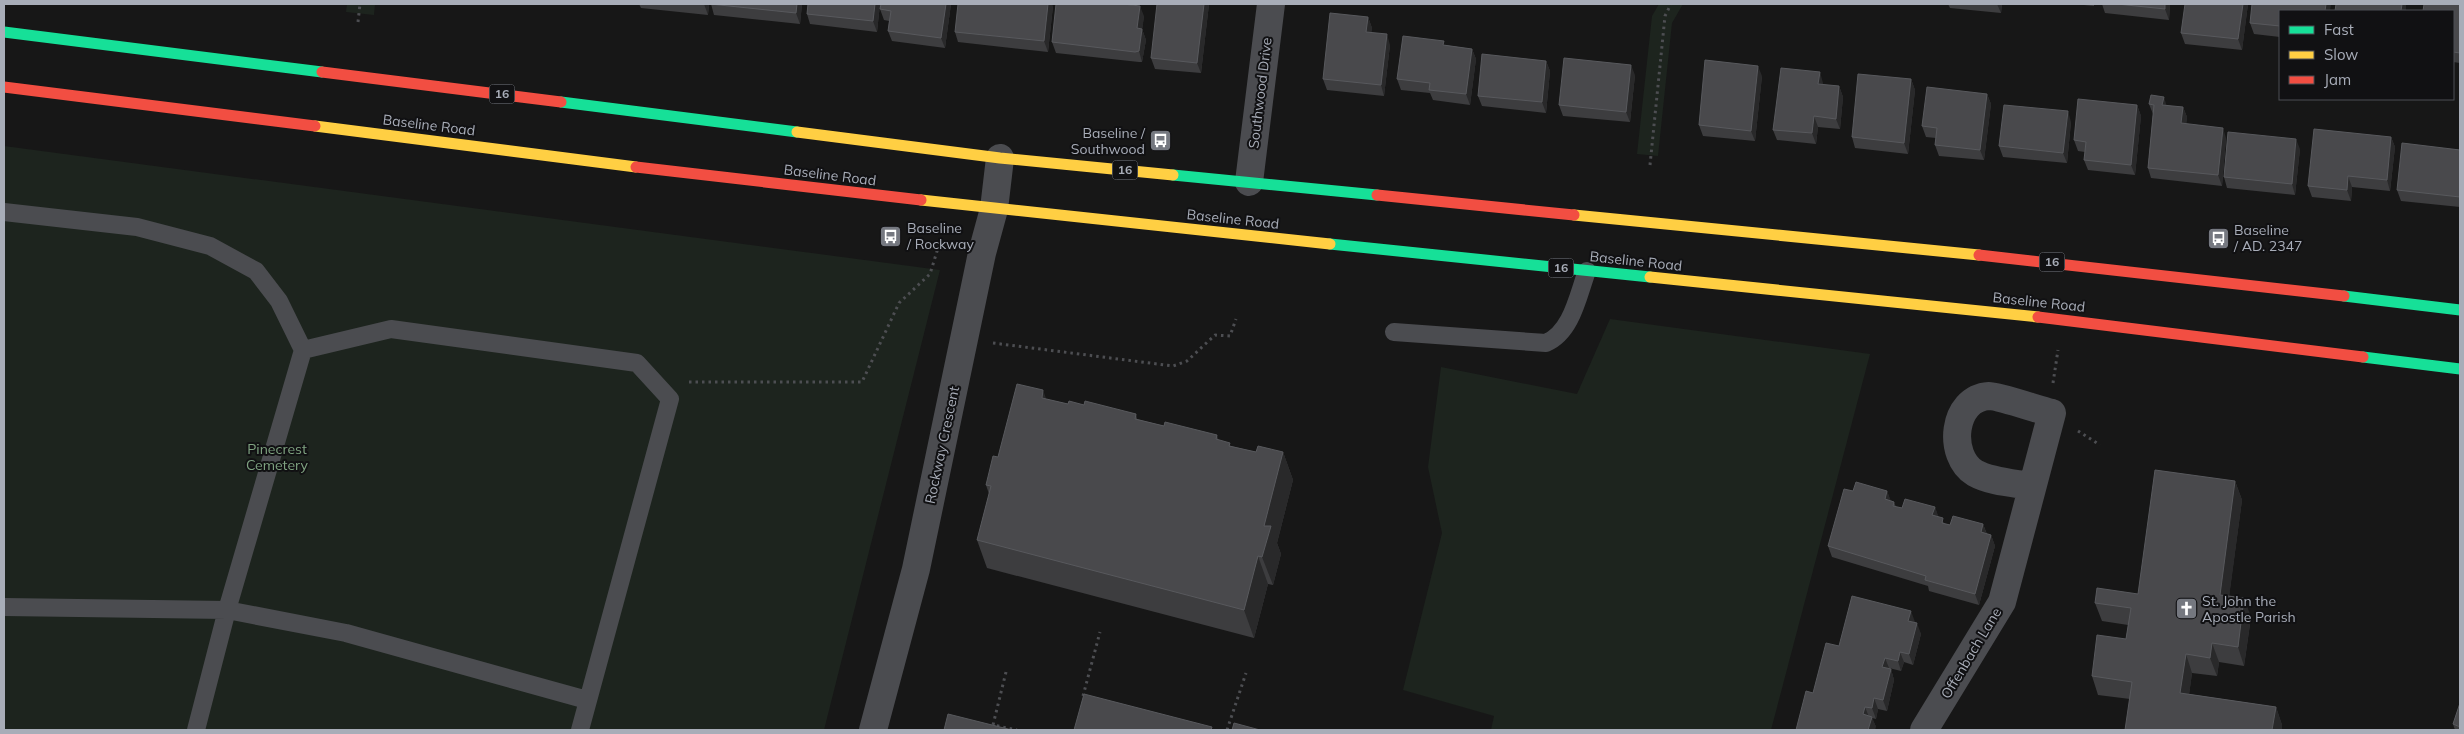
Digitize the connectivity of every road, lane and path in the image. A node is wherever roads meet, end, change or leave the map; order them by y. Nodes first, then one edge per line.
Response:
1 (360, 4) edge
2 (1271, 4) edge
3 (1672, 4) edge
4 (358, 22) dead end
5 (4, 32) edge
6 (4, 86) edge
7 (1000, 158) junction
8 (1650, 165) dead end
9 (1249, 182) junction
10 (994, 209) junction
11 (4, 212) edge
12 (942, 235) dead end
13 (1587, 271) junction
14 (2460, 310) edge
15 (1236, 319) dead end
16 (1394, 332) dead end
17 (990, 343) dead end
18 (303, 350) junction
19 (2460, 369) edge
20 (655, 382) junction
21 (2031, 486) dead end
22 (4, 607) edge
23 (227, 610) junction
24 (1100, 632) dead end
25 (1006, 672) dead end
26 (1246, 673) dead end
27 (587, 700) junction
28 (1082, 703) edge
29 (196, 730) edge
30 (580, 730) edge
31 (873, 730) edge
32 (1017, 730) edge
33 (1227, 730) edge
34 (1924, 730) edge

1 - 4 path
2 - 9 street, Southwood Drive
3 - 8 path
5 - 7 main road, 16
6 - 10 main road, Baseline Road / 16
7 - 9 main road, 16
7 - 10 street, Rockway Crescent
9 - 14 main road, 16
10 - 13 main road, Baseline Road / 16
10 - 31 street, Rockway Crescent
11 - 18 lane
12 - 20 path
13 - 16 lane
13 - 19 main road, Baseline Road / 16
15 - 17 path
18 - 20 lane
18 - 23 lane
20 - 27 lane
21 - 34 street, Offenbach Lane
22 - 23 lane
23 - 27 lane
23 - 29 lane
24 - 28 path
25 - 32 path
26 - 33 path
27 - 30 lane

